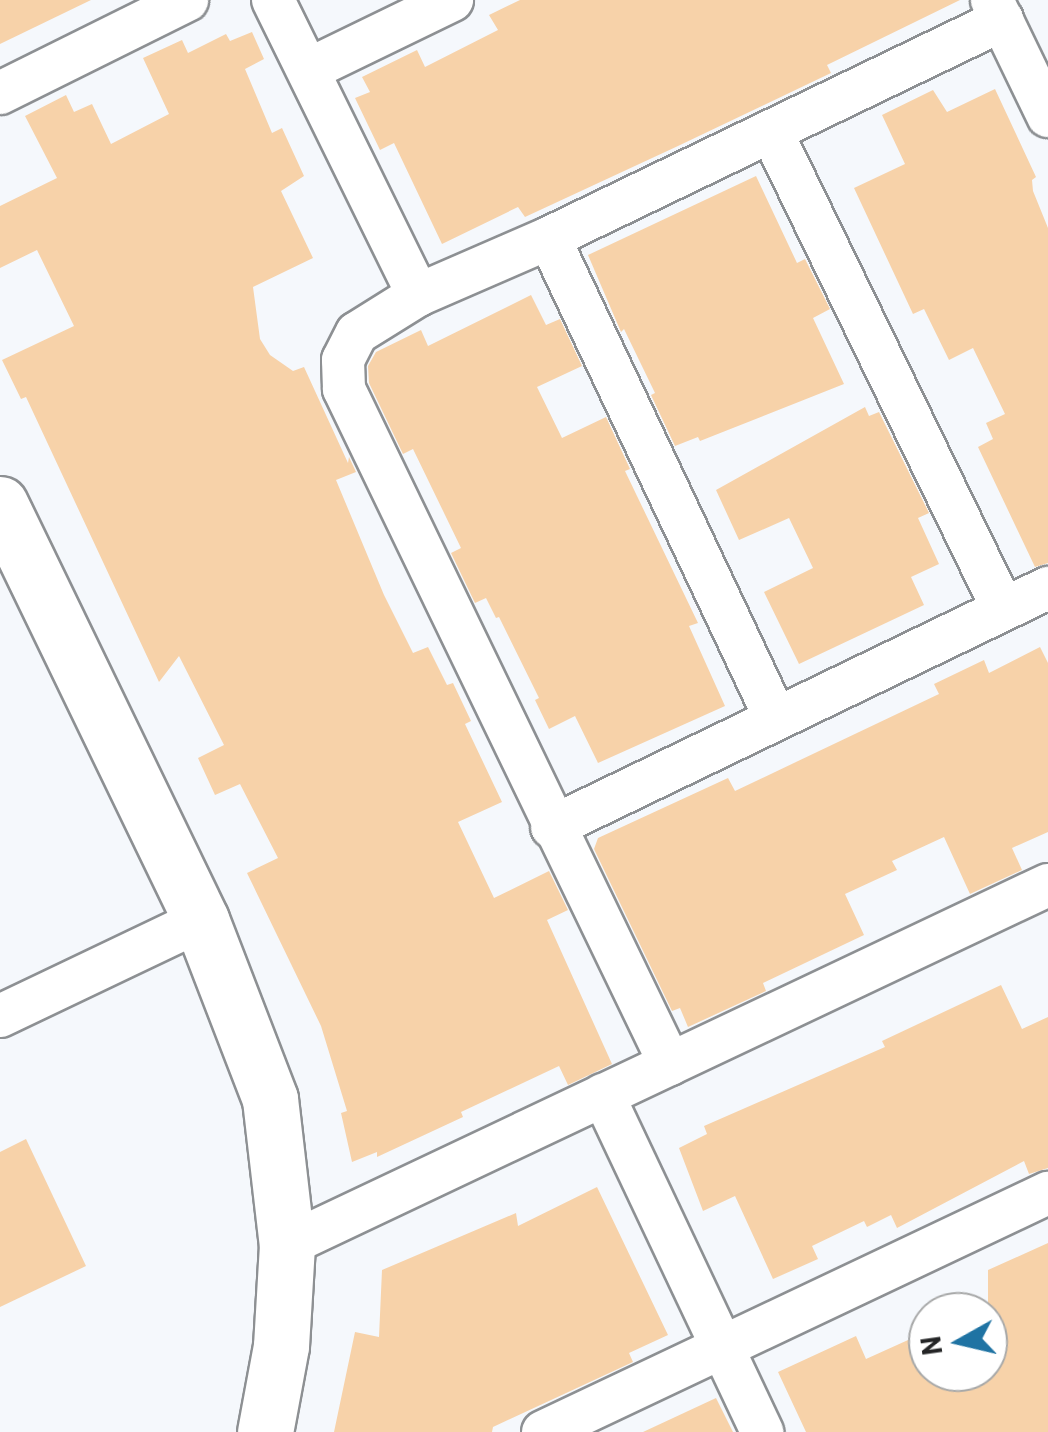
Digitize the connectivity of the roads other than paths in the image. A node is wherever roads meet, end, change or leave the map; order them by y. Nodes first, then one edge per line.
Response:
1 (187, 0) edge
2 (273, 0) edge
3 (452, 0) edge
4 (998, 10) edge
5 (310, 69) junction
6 (0, 92) edge
7 (1048, 116) edge
8 (772, 132) junction
9 (549, 238) junction
10 (418, 295) junction
11 (0, 504) edge
12 (1048, 588) edge
13 (1003, 609) junction
14 (775, 717) junction
15 (552, 826) junction
16 (1048, 885) edge
17 (202, 920) junction
18 (0, 1016) edge
19 (670, 1064) junction
20 (603, 1095) junction
21 (1048, 1193) edge
22 (287, 1245) junction
23 (722, 1349) junction
24 (265, 1432) edge
25 (543, 1432) edge
26 (762, 1432) edge

1 - 6 street
2 - 5 street
3 - 5 street
4 - 7 street
4 - 8 street
5 - 10 street
8 - 9 street
8 - 13 street
9 - 10 street
9 - 14 street
10 - 15 street
11 - 17 main road
12 - 13 street
13 - 14 street
14 - 15 street
15 - 19 street
16 - 19 street
17 - 18 street
17 - 22 main road
19 - 20 street
20 - 22 street
20 - 23 street
21 - 23 street
22 - 24 main road
23 - 25 street
23 - 26 street

